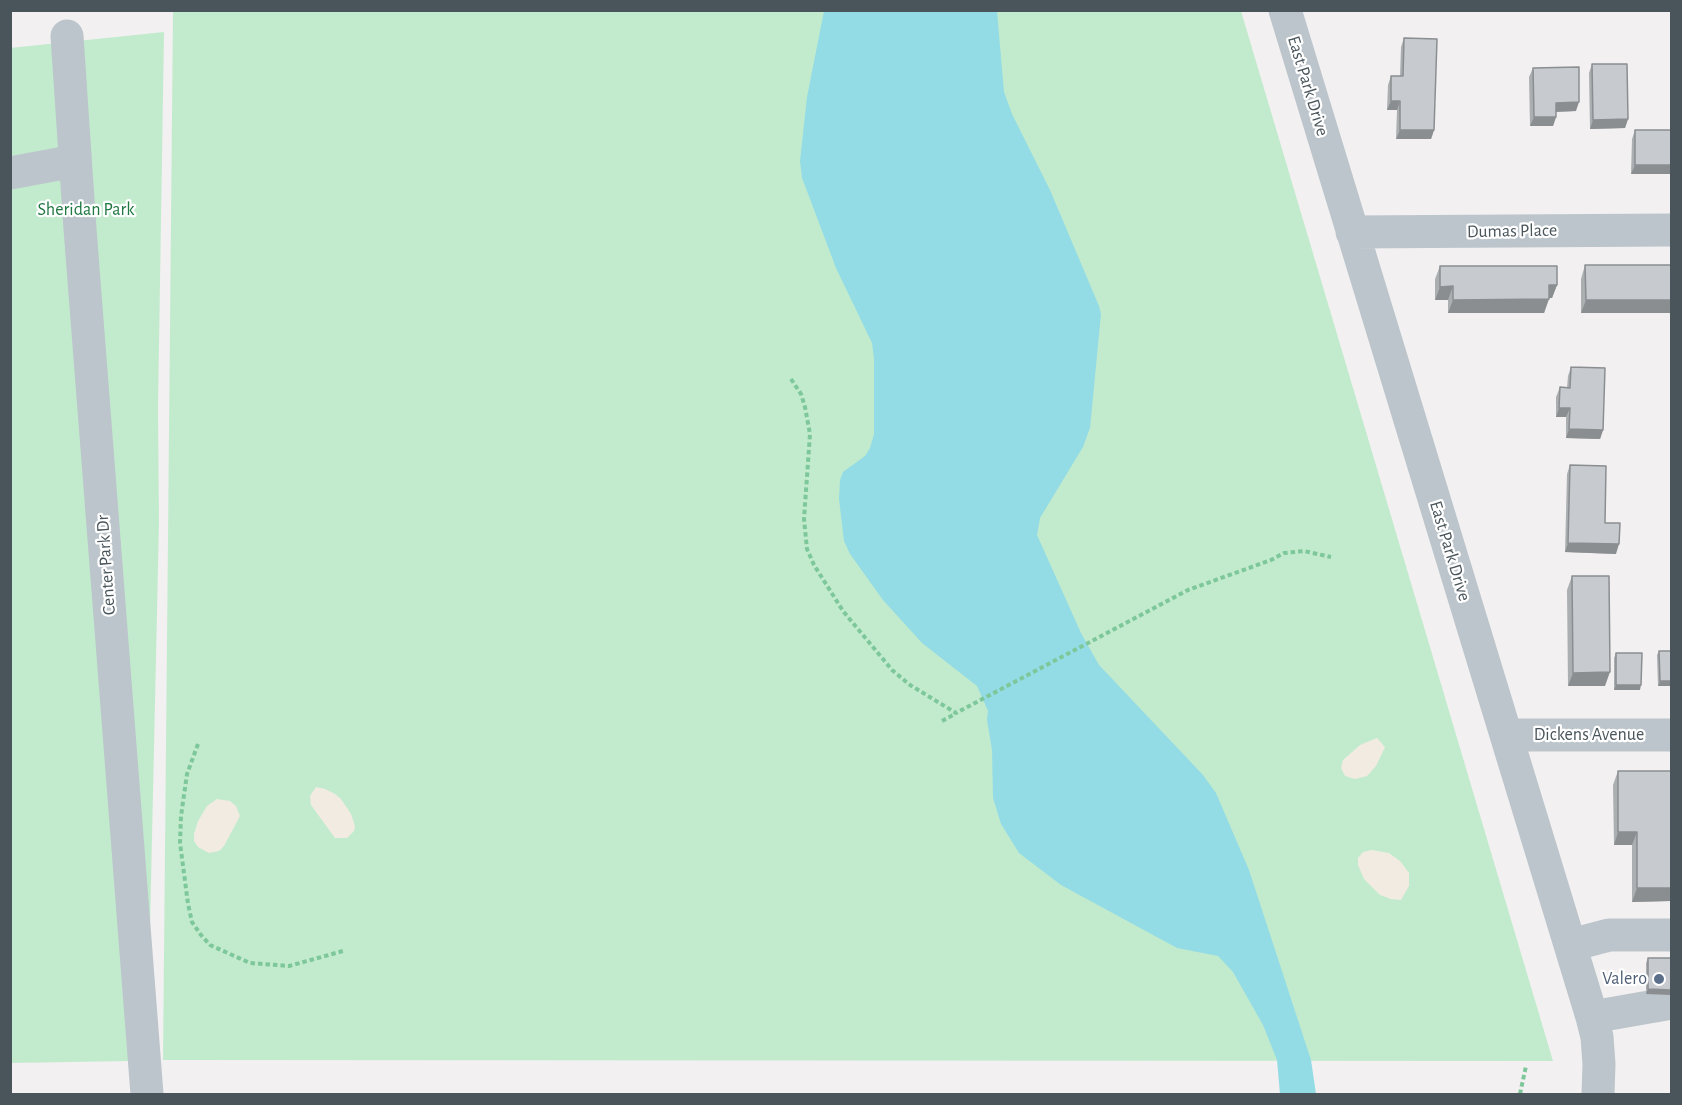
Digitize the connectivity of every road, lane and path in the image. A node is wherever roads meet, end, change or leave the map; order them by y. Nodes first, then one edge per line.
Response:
1 (1285, 10) edge
2 (67, 36) dead end
3 (75, 161) junction
4 (10, 173) edge
5 (1671, 230) edge
6 (1352, 232) junction
7 (791, 379) dead end
8 (1332, 557) dead end
9 (956, 713) junction
10 (942, 721) dead end
11 (1507, 735) junction
12 (1671, 735) edge
13 (198, 744) dead end
14 (1671, 935) edge
15 (1571, 945) junction
16 (343, 951) dead end
17 (1671, 1003) edge
18 (1593, 1017) junction
19 (1526, 1066) dead end
20 (147, 1095) edge
21 (1520, 1095) edge
22 (1598, 1095) edge

1 - 6 street, East Park Drive
2 - 3 street, Center Park Dr
3 - 4 street
3 - 20 street, Center Park Dr
5 - 6 street, Dumas Place
6 - 11 street, East Park Drive
7 - 9 path
8 - 9 path
9 - 10 path
11 - 12 street, Dickens Avenue
11 - 15 street, East Park Drive
13 - 16 path
14 - 15 street
15 - 18 street, East Park Drive
17 - 18 street
18 - 22 street, East Park Drive
19 - 21 path

